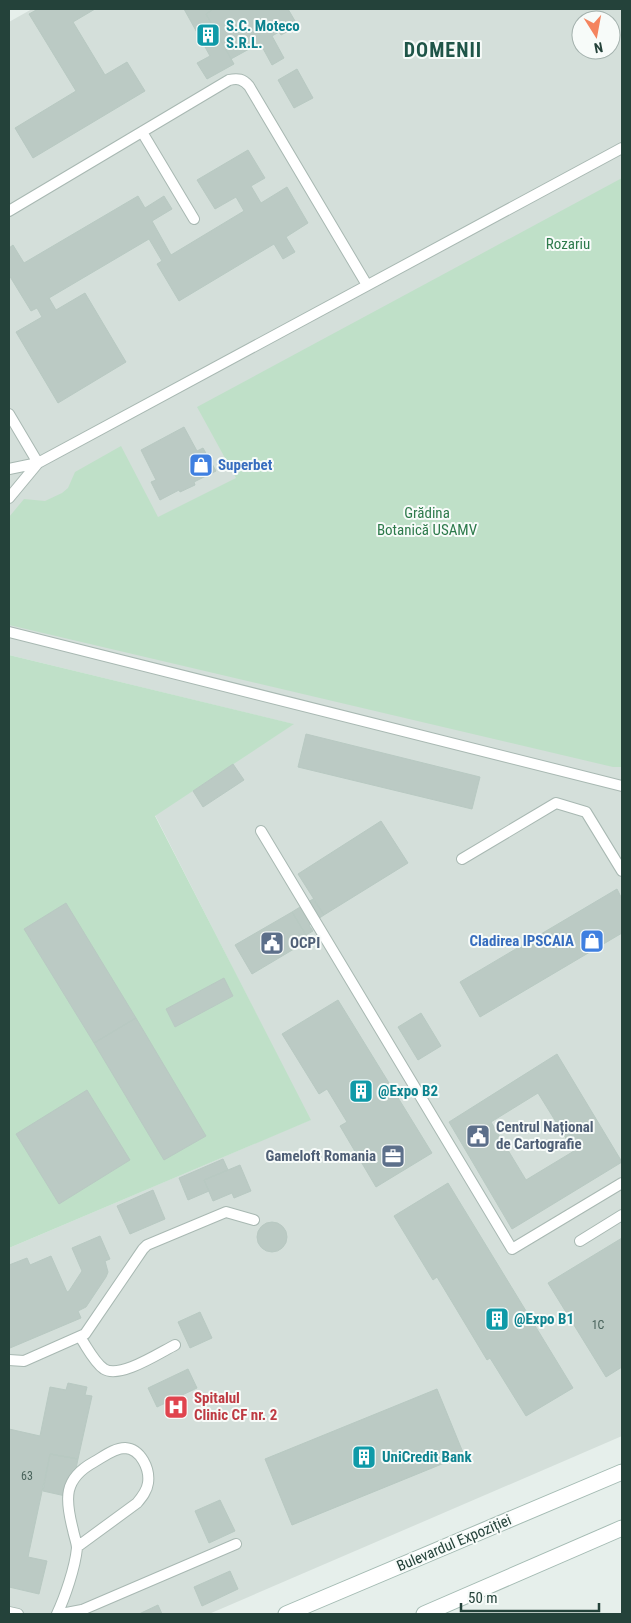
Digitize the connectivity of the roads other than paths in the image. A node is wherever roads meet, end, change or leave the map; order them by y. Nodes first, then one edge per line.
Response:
1 (142, 132) junction
2 (622, 148) edge
3 (9, 211) edge
4 (194, 219) dead end
5 (367, 286) junction
6 (9, 414) edge
7 (38, 463) junction
8 (9, 469) edge
9 (9, 498) edge
10 (9, 632) edge
11 (622, 786) edge
12 (261, 831) dead end
13 (462, 859) dead end
14 (622, 871) edge
15 (622, 1183) edge
16 (622, 1215) edge
17 (254, 1220) dead end
18 (580, 1241) dead end
19 (80, 1338) junction
20 (175, 1345) dead end
21 (9, 1360) edge
22 (622, 1472) edge
23 (622, 1528) edge
24 (236, 1544) dead end
25 (77, 1547) junction
26 (9, 1612) edge
27 (18, 1614) edge
28 (57, 1614) edge
29 (61, 1614) edge
30 (286, 1614) edge
31 (424, 1614) edge

1 - 3 lane
1 - 4 lane
1 - 5 lane
2 - 5 lane
5 - 7 lane
6 - 7 lane
7 - 8 lane
7 - 9 lane
10 - 11 lane
12 - 15 lane
13 - 14 lane
16 - 18 lane
17 - 19 lane
19 - 20 lane
19 - 21 lane
22 - 30 street, Bulevardul Expoziției
23 - 31 street
24 - 29 lane
25 - 25 lane
25 - 28 lane
26 - 27 lane

